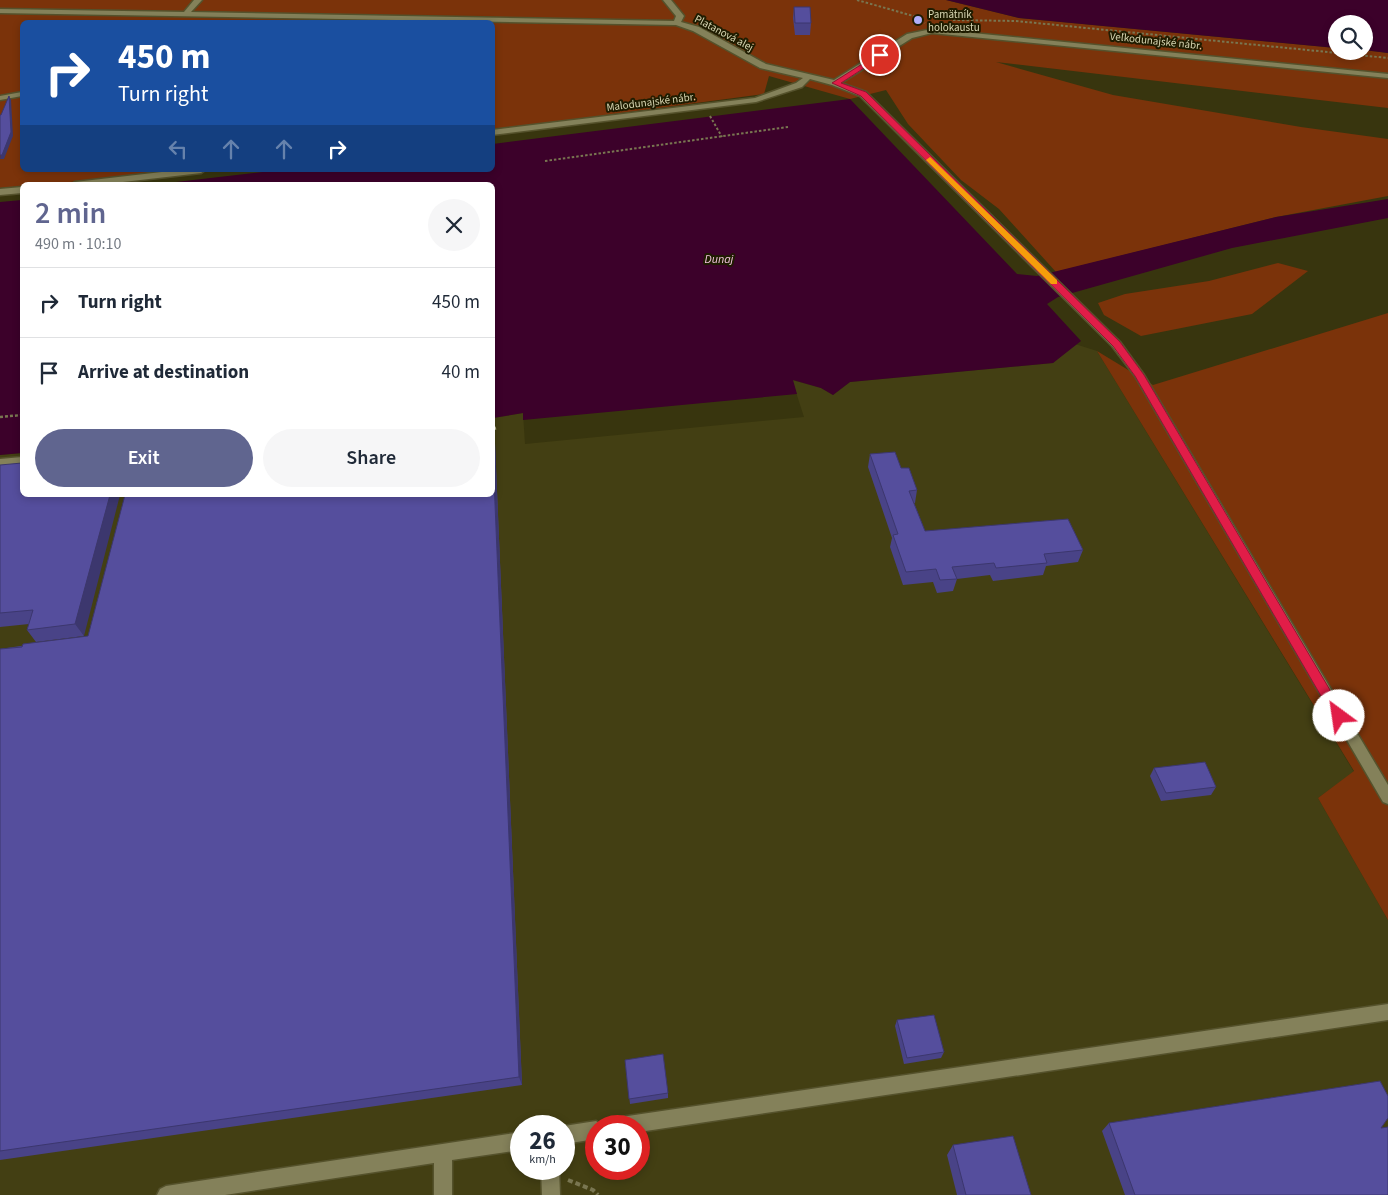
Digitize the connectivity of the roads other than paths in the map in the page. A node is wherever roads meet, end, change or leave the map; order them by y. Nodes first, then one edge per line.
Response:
1 (198, 0) edge
2 (667, 0) edge
3 (0, 11) edge
4 (187, 13) junction
5 (677, 23) junction
6 (1337, 65) dead end
7 (1388, 70) edge
8 (1388, 76) edge
9 (808, 77) junction
10 (835, 83) junction
11 (20, 94) edge
12 (0, 98) edge
13 (495, 133) edge
14 (183, 172) edge
15 (100, 182) edge
16 (20, 190) edge
17 (0, 192) edge
18 (20, 461) edge
19 (0, 463) edge
20 (1388, 798) edge
21 (1388, 1012) edge
22 (650, 1122) edge
23 (510, 1143) edge
24 (443, 1153) junction
25 (550, 1180) edge
26 (166, 1195) edge
27 (443, 1195) edge
28 (551, 1195) edge

1 - 4 street
2 - 5 street
3 - 4 street, Platanová alej
4 - 5 street, Platanová alej
5 - 9 street, Platanová alej
6 - 7 street
8 - 10 street, Veľkodunajské nábr.
9 - 10 street, Platanová alej
9 - 13 street, Malodunajské nábr.
10 - 20 street, Platanová alej
11 - 12 street
14 - 15 street
16 - 17 street
18 - 19 street
21 - 22 street
23 - 24 street
24 - 26 street
24 - 27 street
25 - 28 street

